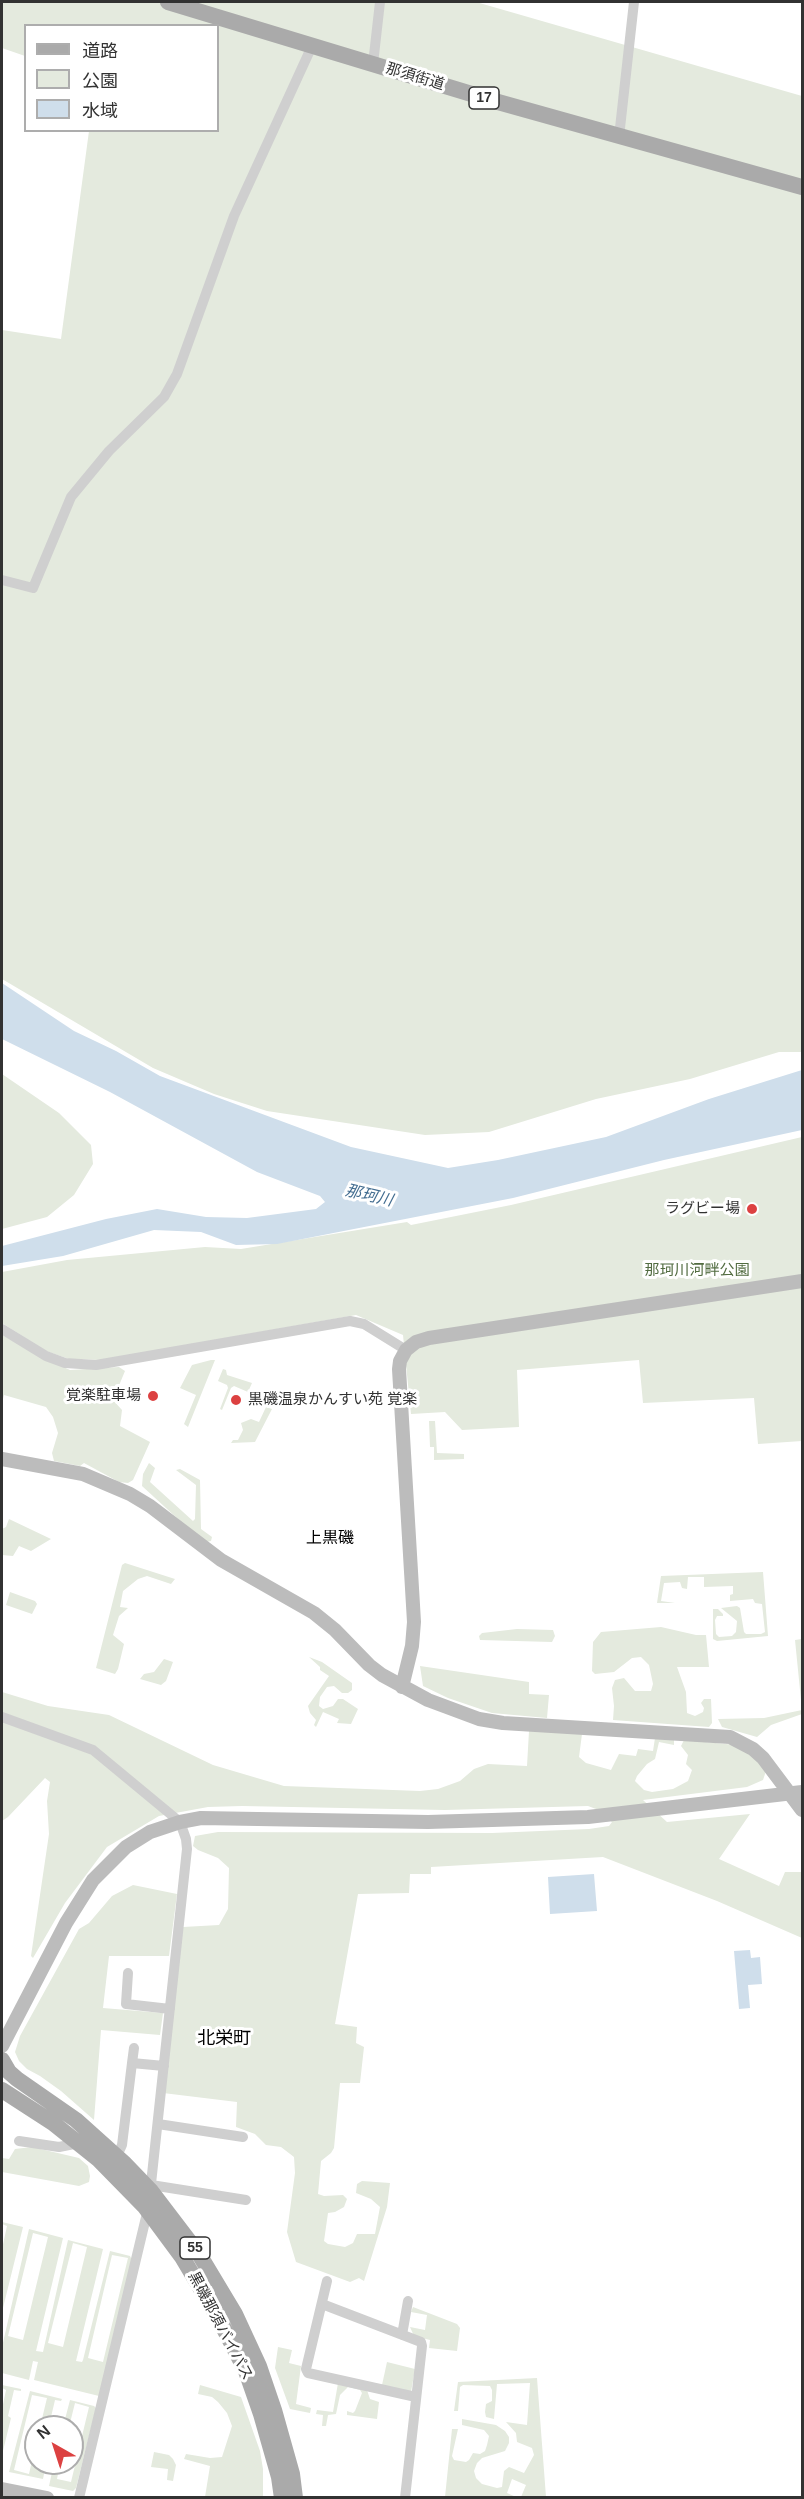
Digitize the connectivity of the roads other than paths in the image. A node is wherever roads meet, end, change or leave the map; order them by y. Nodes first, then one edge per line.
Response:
1 (168, 2) edge
2 (380, 2) edge
3 (634, 2) edge
4 (312, 46) junction
5 (373, 64) junction
6 (619, 137) junction
7 (802, 187) edge
8 (2, 580) edge
9 (802, 1281) edge
10 (2, 1329) edge
11 (406, 1350) junction
12 (2, 1459) edge
13 (402, 1687) junction
14 (2, 1717) edge
15 (797, 1793) edge
16 (802, 1810) edge
17 (180, 1822) junction
18 (128, 1973) dead end
19 (170, 2008) junction
20 (2, 2046) edge
21 (134, 2048) dead end
22 (2, 2060) edge
23 (132, 2063) junction
24 (164, 2066) junction
25 (2, 2090) edge
26 (158, 2124) junction
27 (243, 2137) dead end
28 (19, 2141) dead end
29 (79, 2143) junction
30 (117, 2156) junction
31 (151, 2188) junction
32 (246, 2200) dead end
33 (147, 2210) junction
34 (327, 2281) dead end
35 (408, 2301) dead end
36 (322, 2304) junction
37 (402, 2335) junction
38 (416, 2397) junction
39 (2, 2489) edge
40 (47, 2498) edge
41 (79, 2498) edge
42 (282, 2498) edge
43 (295, 2498) edge
44 (405, 2498) edge

1 - 4 main road, 那須街道 / 17
2 - 5 street
3 - 6 street
4 - 5 main road, 那須街道 / 17
4 - 8 street
5 - 6 main road, 那須街道 / 17
6 - 7 main road, 那須街道 / 17
9 - 11 street
10 - 11 street
11 - 13 street
12 - 13 street
13 - 15 street
14 - 17 street
15 - 16 street
15 - 17 street
17 - 19 street
17 - 20 street
18 - 19 street
19 - 24 street
21 - 23 street
22 - 30 main road, 黒磯那須バイパス / 55
23 - 24 street
23 - 30 street
24 - 26 street
25 - 29 main road, 黒磯那須バイパス / 55
26 - 27 street
26 - 31 street
28 - 29 street
29 - 33 main road, 黒磯那須バイパス / 55
30 - 31 main road, 黒磯那須バイパス / 55
31 - 32 street
31 - 33 street
31 - 43 main road, 黒磯那須バイパス / 55
33 - 41 street
33 - 42 main road, 黒磯那須バイパス / 55
34 - 36 street
35 - 37 street
36 - 37 street
36 - 38 street
37 - 38 street
38 - 44 street
39 - 40 street

